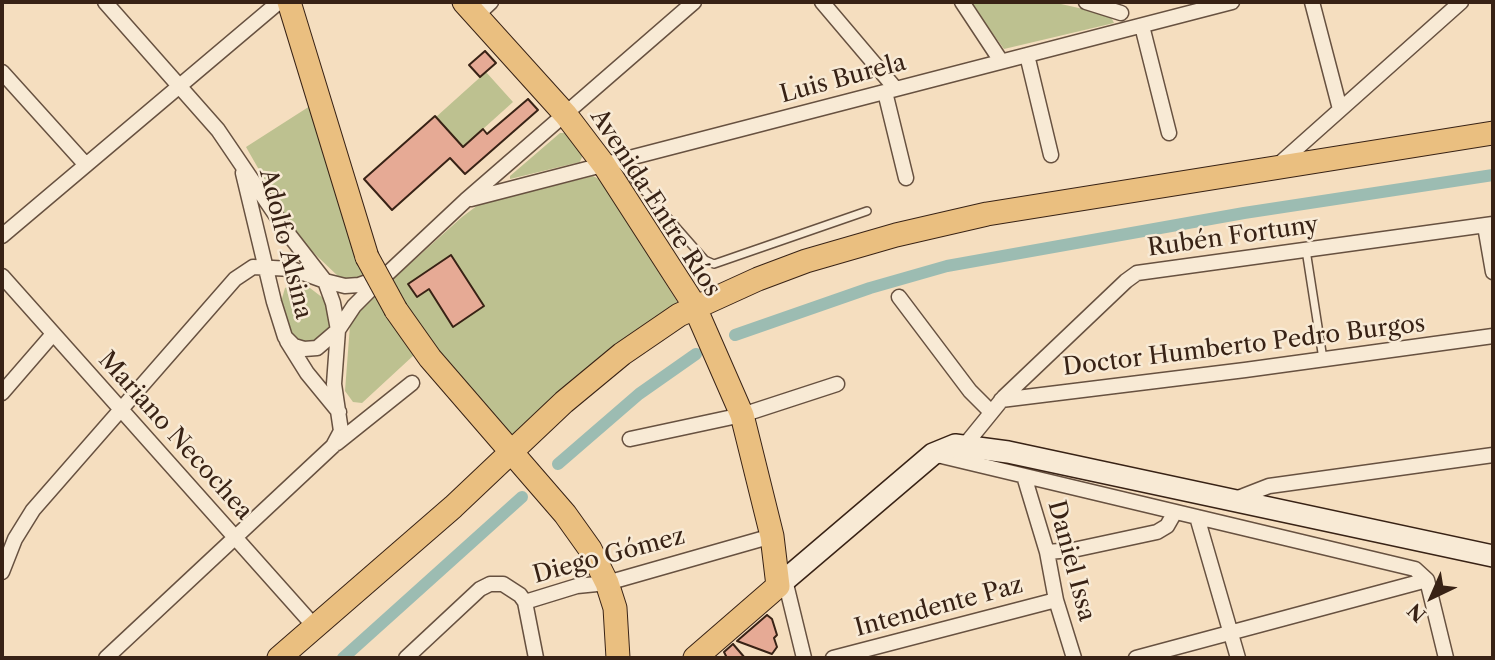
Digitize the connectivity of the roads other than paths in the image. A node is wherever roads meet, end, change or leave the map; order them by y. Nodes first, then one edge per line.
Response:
1 (105, 2) edge
2 (279, 2) edge
3 (289, 2) edge
4 (694, 2) edge
5 (821, 2) edge
6 (962, 2) edge
7 (1086, 2) edge
8 (1232, 2) edge
9 (1312, 2) edge
10 (1461, 2) edge
11 (477, 6) edge
12 (1120, 8) edge
13 (1135, 28) junction
14 (1027, 55) junction
15 (1001, 61) junction
16 (2, 72) edge
17 (180, 87) junction
18 (890, 90) junction
19 (1340, 109) junction
20 (566, 115) junction
21 (1169, 133) dead end
22 (1493, 133) edge
23 (1493, 142) edge
24 (1051, 155) dead end
25 (240, 162) junction
26 (611, 163) junction
27 (86, 165) junction
28 (1273, 169) junction
29 (906, 177) dead end
30 (466, 200) junction
31 (867, 211) dead end
32 (1489, 225) edge
33 (2, 236) edge
34 (1306, 250) junction
35 (265, 267) junction
36 (1493, 272) edge
37 (386, 275) junction
38 (2, 276) edge
39 (325, 281) junction
40 (899, 297) dead end
41 (697, 314) junction
42 (338, 330) junction
43 (53, 334) junction
44 (1493, 335) edge
45 (285, 337) junction
46 (1323, 359) junction
47 (412, 383) dead end
48 (837, 384) dead end
49 (2, 393) edge
50 (1001, 400) junction
51 (119, 409) junction
52 (991, 412) junction
53 (340, 413) junction
54 (742, 415) junction
55 (630, 439) dead end
56 (965, 444) junction
57 (334, 446) junction
58 (933, 454) junction
59 (1493, 455) edge
60 (514, 457) junction
61 (1024, 476) junction
62 (1234, 500) junction
63 (1175, 512) junction
64 (1197, 517) junction
65 (772, 536) junction
66 (236, 538) junction
67 (1047, 552) junction
68 (1493, 556) edge
69 (2, 572) edge
70 (1427, 580) junction
71 (607, 583) junction
72 (781, 583) junction
73 (1056, 600) junction
74 (525, 602) junction
75 (615, 608) junction
76 (315, 627) junction
77 (1232, 633) junction
78 (106, 658) edge
79 (279, 658) edge
80 (289, 658) edge
81 (407, 658) edge
82 (536, 658) edge
83 (618, 658) edge
84 (631, 658) edge
85 (695, 658) edge
86 (804, 658) edge
87 (833, 658) edge
88 (1073, 658) edge
89 (1136, 658) edge
90 (1238, 658) edge
91 (1446, 658) edge

1 - 17 street, Adolfo Alsina
2 - 17 street
3 - 60 main road, bridge
4 - 20 street, Adolfo Alsina
5 - 18 street
6 - 15 street
7 - 12 street
8 - 13 street, Luis Burela
9 - 19 street
10 - 19 street
11 - 20 main road, Avenida Entre Ríos
12 - 13 street
13 - 14 street, Luis Burela
13 - 21 street
14 - 15 street, Luis Burela
14 - 24 street
15 - 18 street, Luis Burela
16 - 27 street
17 - 25 street, Adolfo Alsina
17 - 27 street
18 - 26 street, Luis Burela
18 - 29 street
19 - 28 street
20 - 26 main road, Avenida Entre Ríos
20 - 30 street, Adolfo Alsina
22 - 28 main road
23 - 41 main road
25 - 35 street, Adolfo Alsina
25 - 39 street, Adolfo Alsina
26 - 30 street, Luis Burela
26 - 31 lane
26 - 41 main road, Avenida Entre Ríos
27 - 33 street
28 - 41 main road
30 - 37 street, Adolfo Alsina
32 - 34 street, Rubén Fortuny
32 - 36 street
34 - 46 lane
34 - 50 street, Rubén Fortuny
35 - 39 street
35 - 45 street, Adolfo Alsina
35 - 51 street
37 - 39 street
37 - 42 street, Adolfo Alsina
38 - 43 street, Mariano Necochea
39 - 42 street, Adolfo Alsina
40 - 52 street
41 - 54 main road, Avenida Entre Ríos
41 - 60 main road
42 - 45 street, Adolfo Alsina
42 - 53 street, Adolfo Alsina
43 - 49 street
43 - 51 street, Mariano Necochea
44 - 46 street, Doctor Humberto Pedro Burgos
45 - 53 street, Adolfo Alsina
46 - 50 street, Doctor Humberto Pedro Burgos
47 - 57 street
48 - 54 street
50 - 52 street, Rubén Fortuny
51 - 66 street, Mariano Necochea
51 - 69 street
52 - 56 street, Rubén Fortuny
53 - 57 street
54 - 55 street
54 - 65 main road, Avenida Entre Ríos
56 - 58 main road
56 - 62 main road
57 - 66 street
58 - 61 street
58 - 72 main road
59 - 62 street
60 - 71 main road
60 - 76 main road
60 - 80 main road
61 - 63 street
61 - 67 street, Daniel Issa
62 - 68 main road
63 - 64 street
63 - 67 street
64 - 70 street
64 - 77 street
65 - 71 street, Diego Gómez
65 - 72 main road, Avenida Entre Ríos
66 - 76 street, Mariano Necochea
66 - 78 street
67 - 73 street, Daniel Issa
70 - 77 street
70 - 91 street
71 - 74 street, Diego Gómez
71 - 75 main road
72 - 85 main road
72 - 86 street
73 - 87 street, Intendente Paz
73 - 88 street, Daniel Issa
74 - 81 street, Diego Gómez
74 - 82 street
75 - 83 main road
75 - 84 main road
76 - 79 main road
77 - 89 street
77 - 90 street

